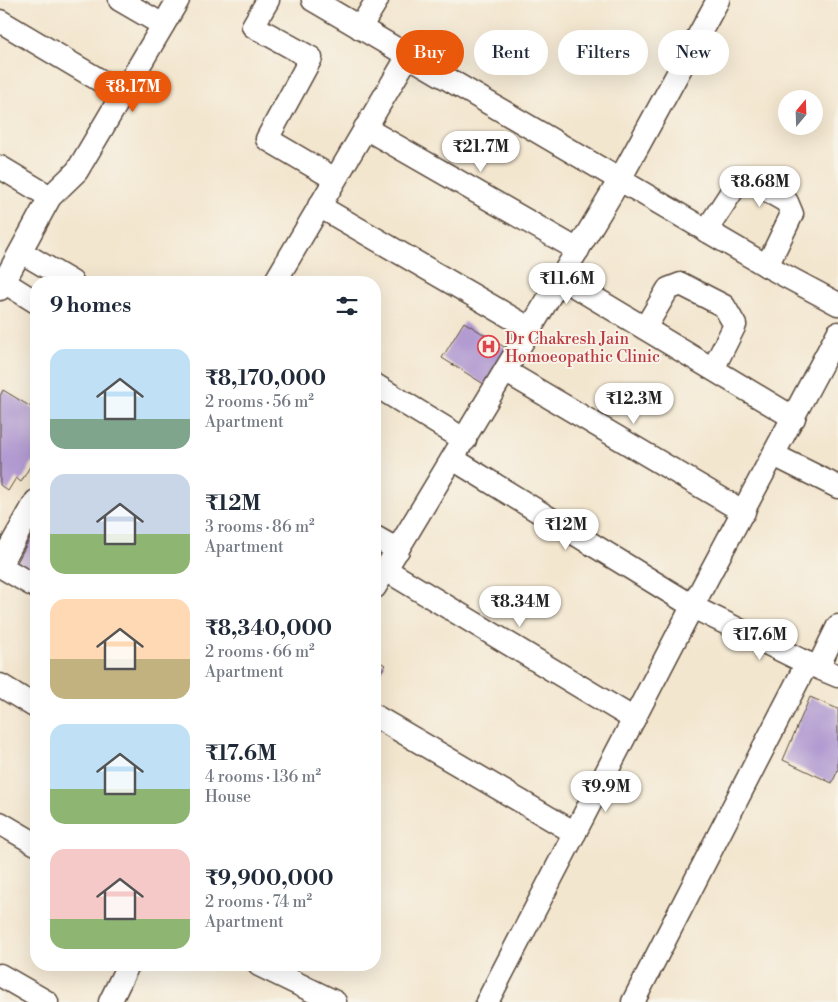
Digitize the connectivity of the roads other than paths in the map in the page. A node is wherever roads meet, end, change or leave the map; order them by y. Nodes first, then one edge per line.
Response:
1 (120, 0) edge
2 (178, 0) edge
3 (268, 0) edge
4 (313, 0) edge
5 (377, 0) edge
6 (718, 0) edge
7 (0, 21) edge
8 (163, 26) junction
9 (360, 28) junction
10 (396, 49) edge
11 (397, 75) edge
12 (440, 75) edge
13 (123, 94) junction
14 (365, 128) junction
15 (0, 167) edge
16 (335, 179) junction
17 (619, 180) junction
18 (50, 197) junction
19 (319, 206) junction
20 (706, 231) junction
21 (578, 250) junction
22 (22, 252) junction
23 (767, 266) junction
24 (62, 276) edge
25 (278, 276) edge
26 (561, 278) junction
27 (2, 286) edge
28 (30, 299) edge
29 (838, 304) edge
30 (645, 328) junction
31 (530, 329) junction
32 (838, 333) edge
33 (713, 369) junction
34 (505, 371) junction
35 (381, 389) edge
36 (794, 418) junction
37 (464, 440) junction
38 (774, 455) junction
39 (453, 459) junction
40 (838, 487) edge
41 (30, 512) edge
42 (744, 512) junction
43 (381, 540) edge
44 (398, 550) junction
45 (0, 566) edge
46 (381, 576) edge
47 (381, 579) edge
48 (30, 584) edge
49 (692, 607) junction
50 (838, 626) edge
51 (821, 669) edge
52 (0, 685) edge
53 (30, 702) edge
54 (634, 718) junction
55 (381, 720) edge
56 (0, 823) edge
57 (574, 833) junction
58 (30, 840) edge
59 (125, 971) edge
60 (268, 971) edge
61 (0, 975) edge
62 (307, 996) edge
63 (47, 1002) edge
64 (110, 1002) edge
65 (335, 1002) edge
66 (487, 1002) edge
67 (633, 1002) edge

1 - 8 street
2 - 8 street
3 - 16 street
4 - 9 street
5 - 9 street
6 - 17 street
7 - 13 street
8 - 13 street
9 - 10 street
11 - 14 street
12 - 17 street
13 - 18 street
14 - 16 street
14 - 21 street
15 - 18 street
16 - 19 street
17 - 20 street
17 - 21 street
18 - 22 street
19 - 25 street
19 - 31 street
20 - 23 street
20 - 23 street
21 - 26 street
22 - 24 street
22 - 27 street
23 - 29 street
26 - 30 street
26 - 31 street
27 - 28 street
30 - 33 street
30 - 33 street
31 - 34 street
32 - 36 street
33 - 36 street
34 - 37 street
34 - 42 street
35 - 37 street
36 - 38 street
37 - 39 street
38 - 40 street
38 - 42 street
39 - 44 street
39 - 49 street
41 - 45 street
42 - 49 street
43 - 44 street
44 - 46 street
45 - 48 street
47 - 54 street
49 - 51 street
49 - 54 street
50 - 51 street
51 - 67 street
52 - 53 street
54 - 57 street
55 - 57 street
56 - 58 street
57 - 66 street
59 - 64 street
60 - 62 street
61 - 63 street
62 - 65 street

